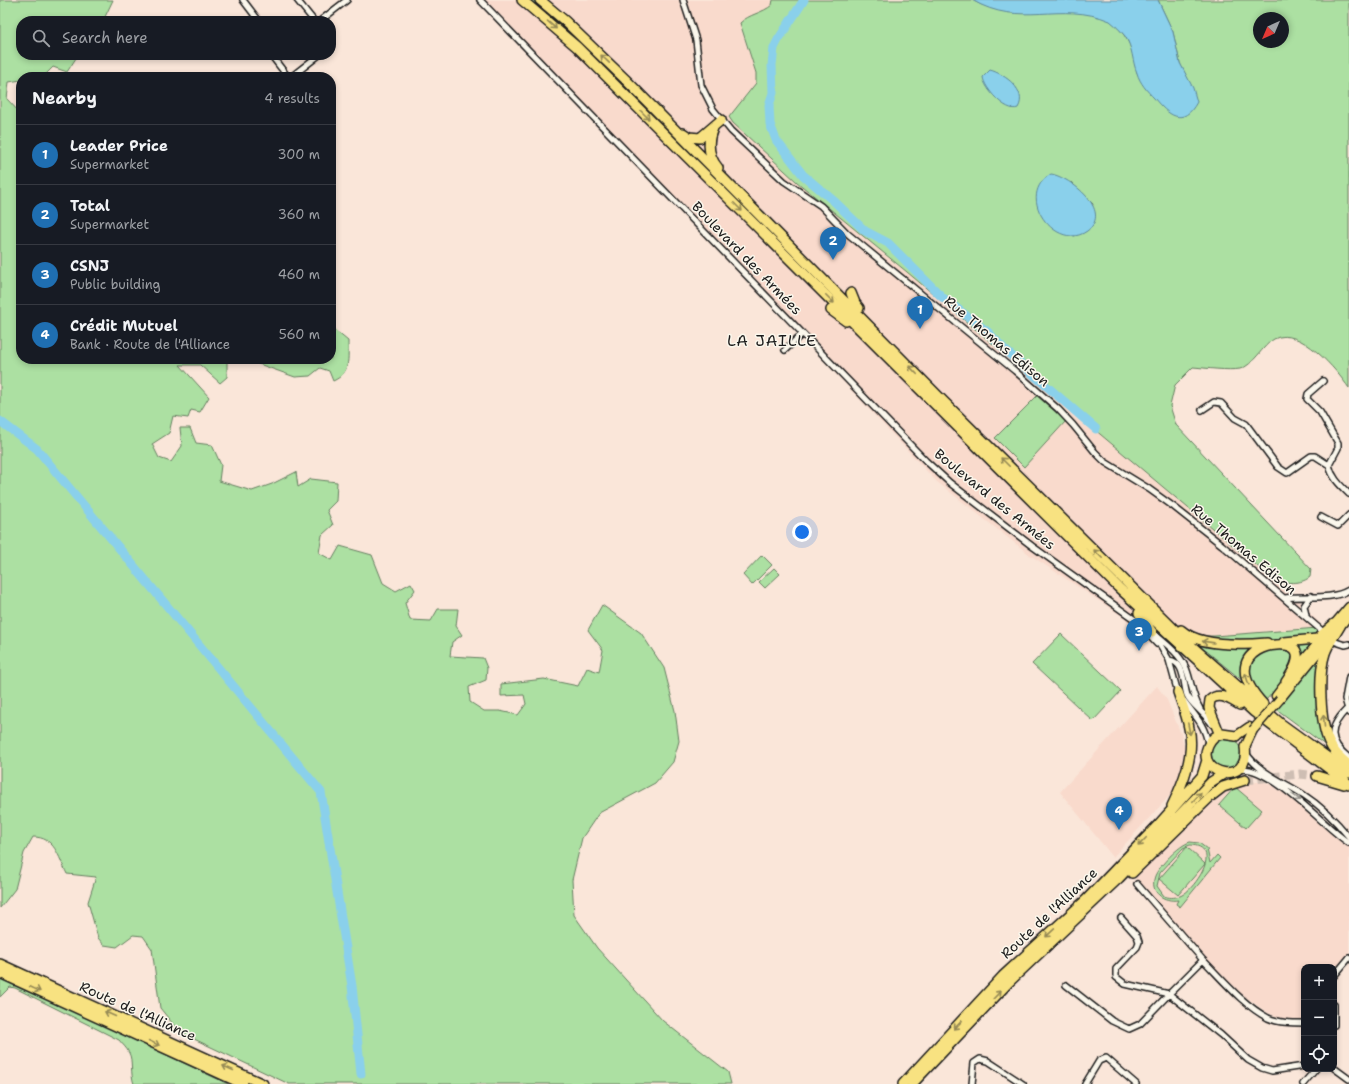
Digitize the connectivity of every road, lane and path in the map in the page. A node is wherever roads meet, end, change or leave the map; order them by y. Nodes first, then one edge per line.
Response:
1 (243, 0) edge
2 (298, 0) edge
3 (480, 0) edge
4 (522, 0) edge
5 (540, 0) edge
6 (683, 0) edge
7 (344, 1) edge
8 (255, 16) edge
9 (310, 16) edge
10 (326, 16) edge
11 (275, 60) edge
12 (313, 60) edge
13 (284, 72) edge
14 (297, 72) edge
15 (625, 79) junction
16 (721, 120) junction
17 (713, 128) junction
18 (753, 208) junction
19 (767, 222) junction
20 (762, 231) junction
21 (817, 262) dead end
22 (808, 287) dead end
23 (851, 293) dead end
24 (831, 310) dead end
25 (802, 334) junction
26 (868, 337) junction
27 (785, 350) dead end
28 (899, 355) junction
29 (1323, 381) dead end
30 (1202, 410) dead end
31 (1329, 466) junction
32 (1349, 494) edge
33 (1349, 515) edge
34 (1321, 517) dead end
35 (1125, 581) junction
36 (1118, 587) junction
37 (1349, 590) edge
38 (1311, 596) junction
39 (1285, 598) junction
40 (1349, 607) edge
41 (1349, 615) edge
42 (1308, 618) junction
43 (1139, 624) junction
44 (1337, 625) junction
45 (1321, 630) dead end
46 (1152, 632) junction
47 (1336, 642) dead end
48 (1349, 644) edge
49 (1168, 658) junction
50 (1175, 677) junction
51 (1349, 677) edge
52 (1185, 682) junction
53 (1286, 682) junction
54 (1178, 692) junction
55 (1278, 698) junction
56 (1200, 709) junction
57 (1348, 711) edge
58 (1254, 712) junction
59 (1251, 729) junction
60 (1220, 732) junction
61 (1236, 736) joint
62 (1208, 744) junction
63 (1246, 750) junction
64 (1349, 758) edge
65 (1207, 760) junction
66 (1349, 765) edge
67 (1349, 768) edge
68 (1237, 770) junction
69 (1225, 773) junction
70 (1349, 773) edge
71 (1317, 776) tunnel mouth
72 (1244, 780) tunnel mouth
73 (1349, 785) edge
74 (1169, 813) junction
75 (1330, 816) junction
76 (1324, 822) junction
77 (1349, 837) edge
78 (1349, 843) edge
79 (1138, 884) dead end
80 (1121, 918) dead end
81 (1051, 943) junction
82 (1349, 958) edge
83 (1203, 960) junction
84 (0, 964) edge
85 (1337, 972) edge
86 (0, 973) edge
87 (1066, 985) dead end
88 (1169, 994) junction
89 (1301, 1023) edge
90 (1301, 1066) edge
91 (1337, 1070) edge
92 (1313, 1072) edge
93 (1349, 1079) edge
94 (243, 1084) edge
95 (264, 1084) edge
96 (903, 1084) edge
97 (912, 1084) edge
98 (972, 1084) edge
99 (1023, 1084) edge
100 (1085, 1084) edge
101 (1136, 1084) edge
102 (1303, 1084) edge

1 - 8 street
2 - 9 street
3 - 25 street, Boulevard des Armées
4 -> 20 highway
15 -> 5 highway
6 - 16 street, Rue Thomas Edison
7 - 10 street
11 - 13 street
12 - 14 street
15 - 17 highway
15 - 18 highway
16 - 17 highway
16 - 39 street, Rue Thomas Edison
17 - 18 highway
18 - 19 highway
19 - 21 highway
19 - 28 highway
20 - 22 highway
20 -> 26 highway
23 - 28 highway
24 - 26 highway
25 - 27 street
25 - 43 street, Boulevard des Armées
26 - 36 highway
35 -> 28 highway
29 - 31 street
30 - 31 street
31 - 32 street
33 - 34 street
44 -> 35 highway
35 - 70 highway
36 - 46 highway
36 - 58 highway
37 - 38 street
38 - 39 street
38 - 42 street
39 - 42 street, Rue Thomas Edison
40 - 44 main road
41 - 44 main road
42 - 45 street, Rue Thomas Edison
43 - 46 street, Boulevard des Armées
43 - 49 street, Boulevard des Armées
44 - 53 main road
44 - 55 main road
66 -> 44 highway
46 - 49 street
46 - 56 street, Boulevard des Armées
47 - 48 street
49 - 50 street
49 - 52 street
50 - 52 street
50 - 54 street
51 - 57 street
52 - 56 street
53 - 55 main road
67 -> 53 highway
54 - 62 street
54 -> 74 highway
55 - 59 main road
56 - 60 street
57 - 64 street
58 - 60 highway
58 - 73 highway
59 - 61 main road
59 - 63 main road
60 - 61 highway
60 - 62 highway
62 - 65 highway, Route de l'Alliance
63 - 68 highway
63 - 75 street
65 - 69 highway
65 - 74 highway, Route de l'Alliance
68 - 69 highway
68 -> 76 street
81 -> 69 highway, Route de l'Alliance
71 - 73 highway
72 - 81 highway
74 -> 96 highway, Route de l'Alliance
75 - 76 street
75 - 76 street
75 - 77 street
76 - 78 street
79 - 83 street
80 - 88 street
97 -> 81 highway, Route de l'Alliance
82 - 85 street
83 - 88 street
83 - 89 street
95 -> 84 highway, Route de l'Alliance
86 -> 94 highway, Route de l'Alliance
87 - 88 street
88 - 90 street
91 - 93 street
92 - 102 street
98 - 99 street
100 - 101 street

